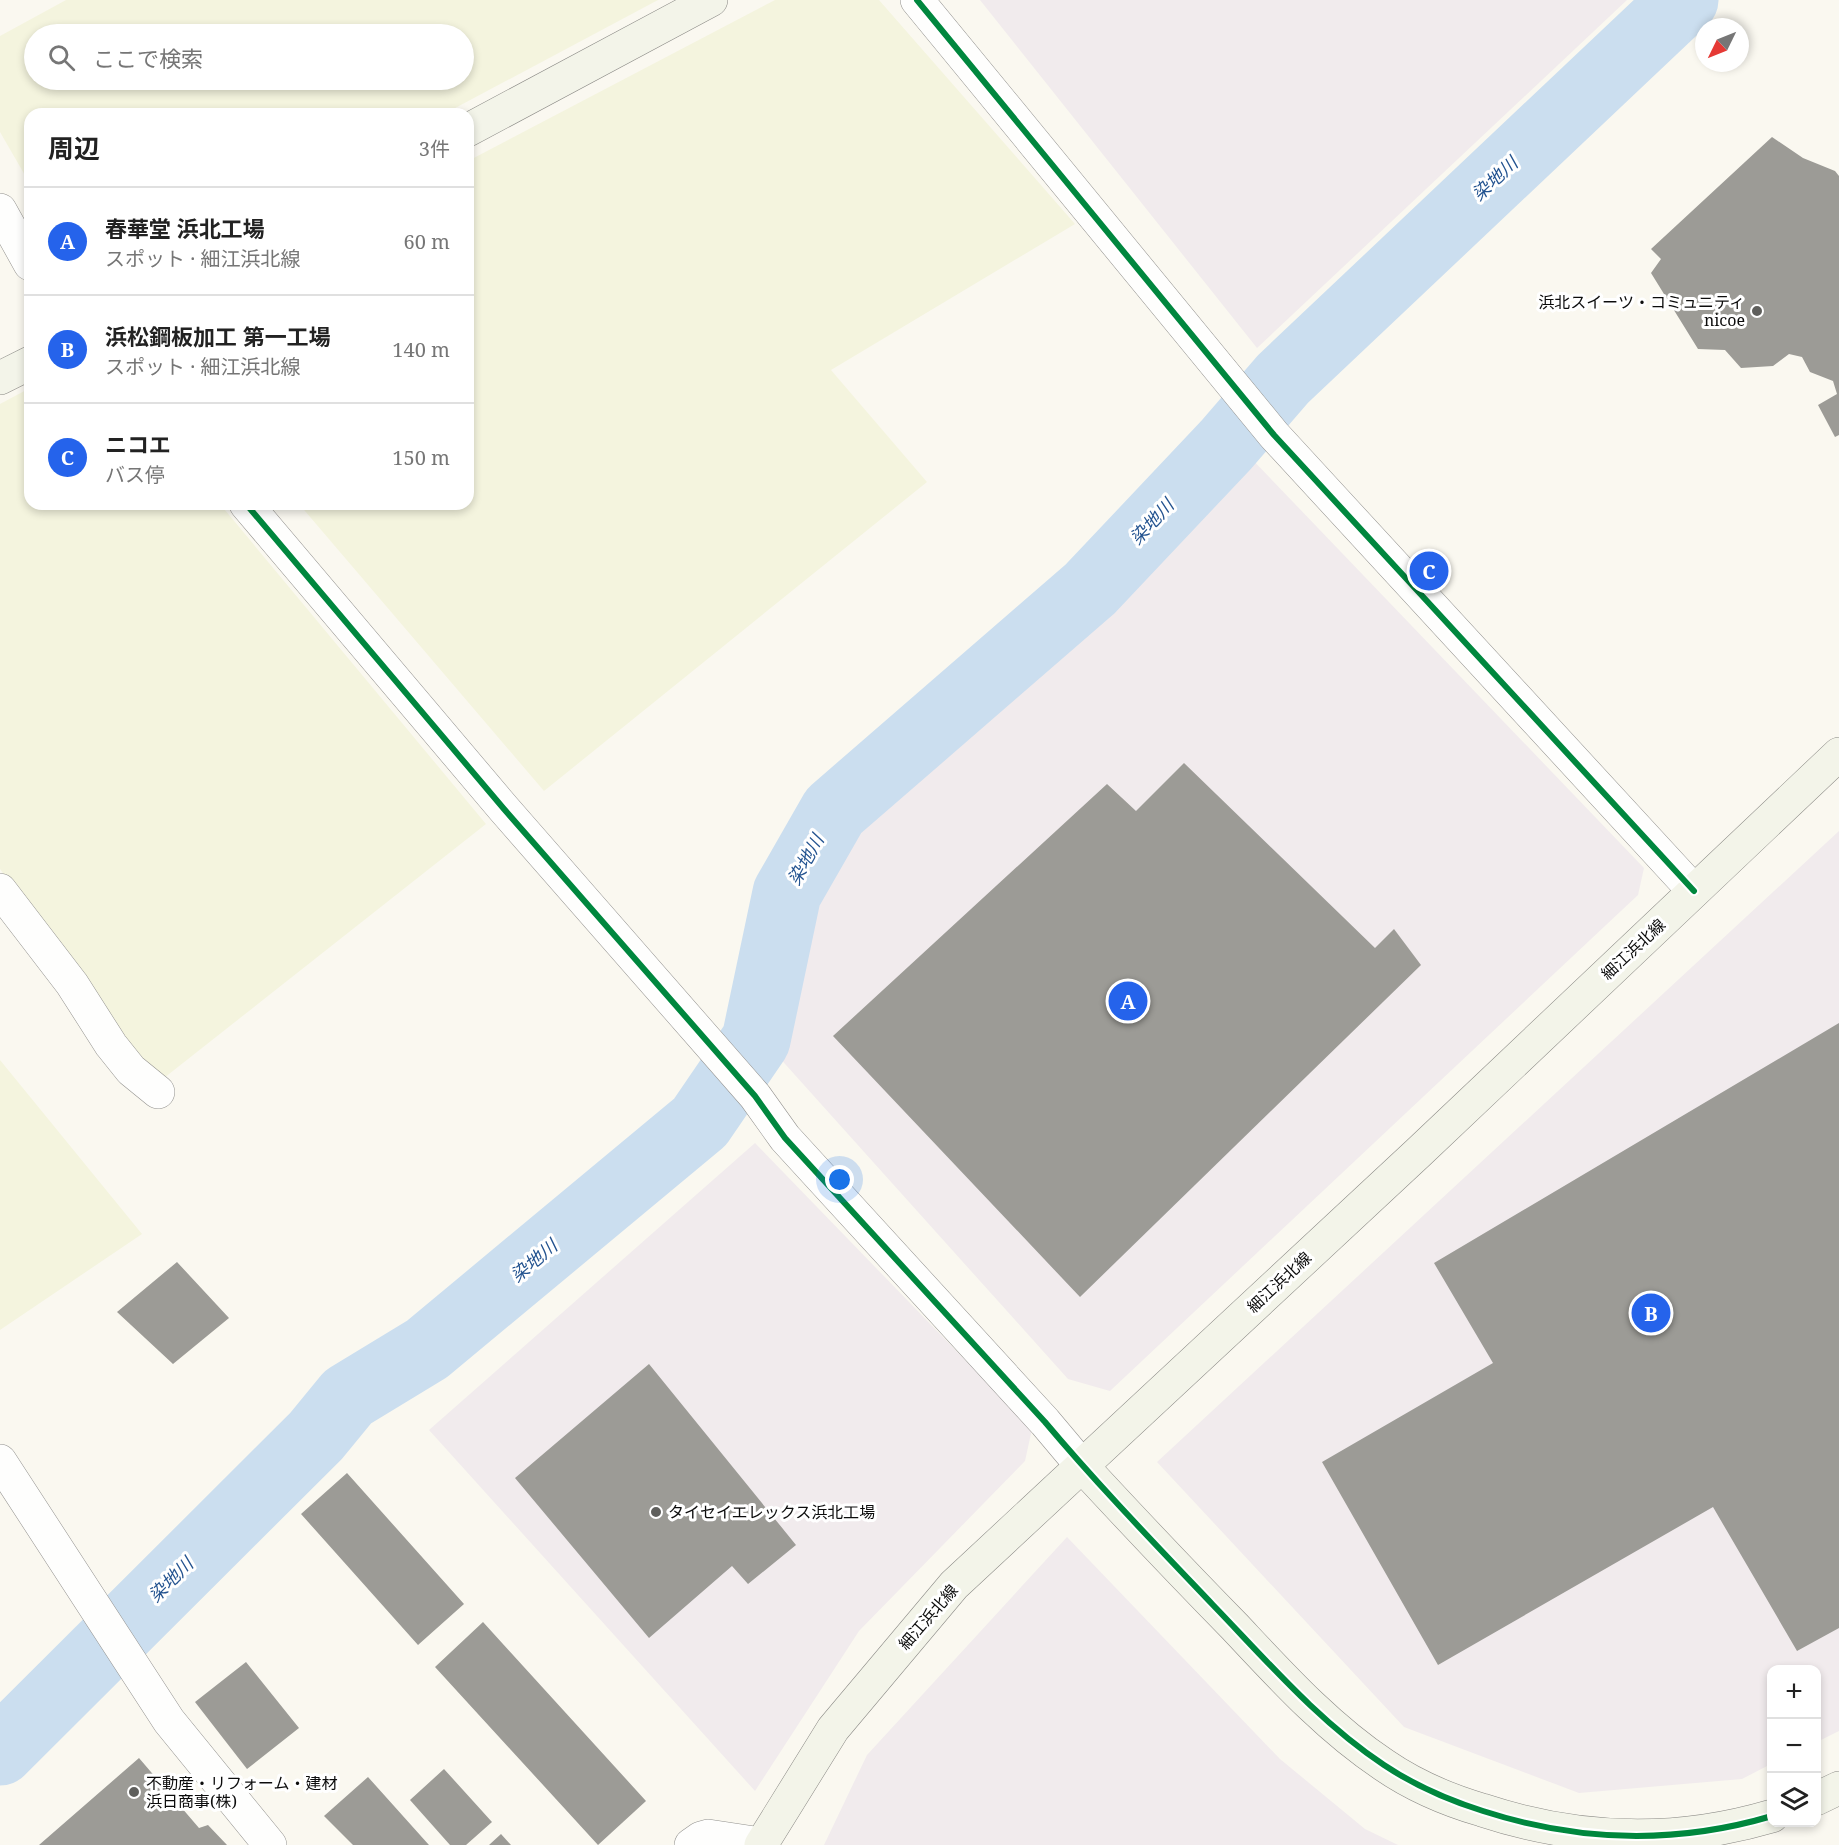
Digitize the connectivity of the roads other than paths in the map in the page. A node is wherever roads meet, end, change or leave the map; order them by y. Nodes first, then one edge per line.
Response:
1 (711, 0) edge
2 (917, 0) edge
3 (474, 127) edge
4 (0, 210) edge
5 (24, 253) edge
6 (24, 366) edge
7 (0, 378) edge
8 (251, 510) edge
9 (1839, 754) edge
10 (0, 890) edge
11 (1694, 891) junction
12 (158, 1092) dead end
13 (0, 1461) edge
14 (1082, 1466) junction
15 (1839, 1788) edge
16 (1821, 1797) edge
17 (1767, 1818) edge
18 (761, 1844) edge
19 (270, 1845) edge
20 (691, 1845) edge

1 - 3 main road
2 - 11 street
4 - 5 street
6 - 7 main road
8 - 14 street
9 - 11 main road, 細江浜北線
10 - 12 street
11 - 14 main road, 細江浜北線
13 - 19 street
14 - 17 main road
14 - 18 main road, 細江浜北線
15 - 16 main road
18 - 20 street

